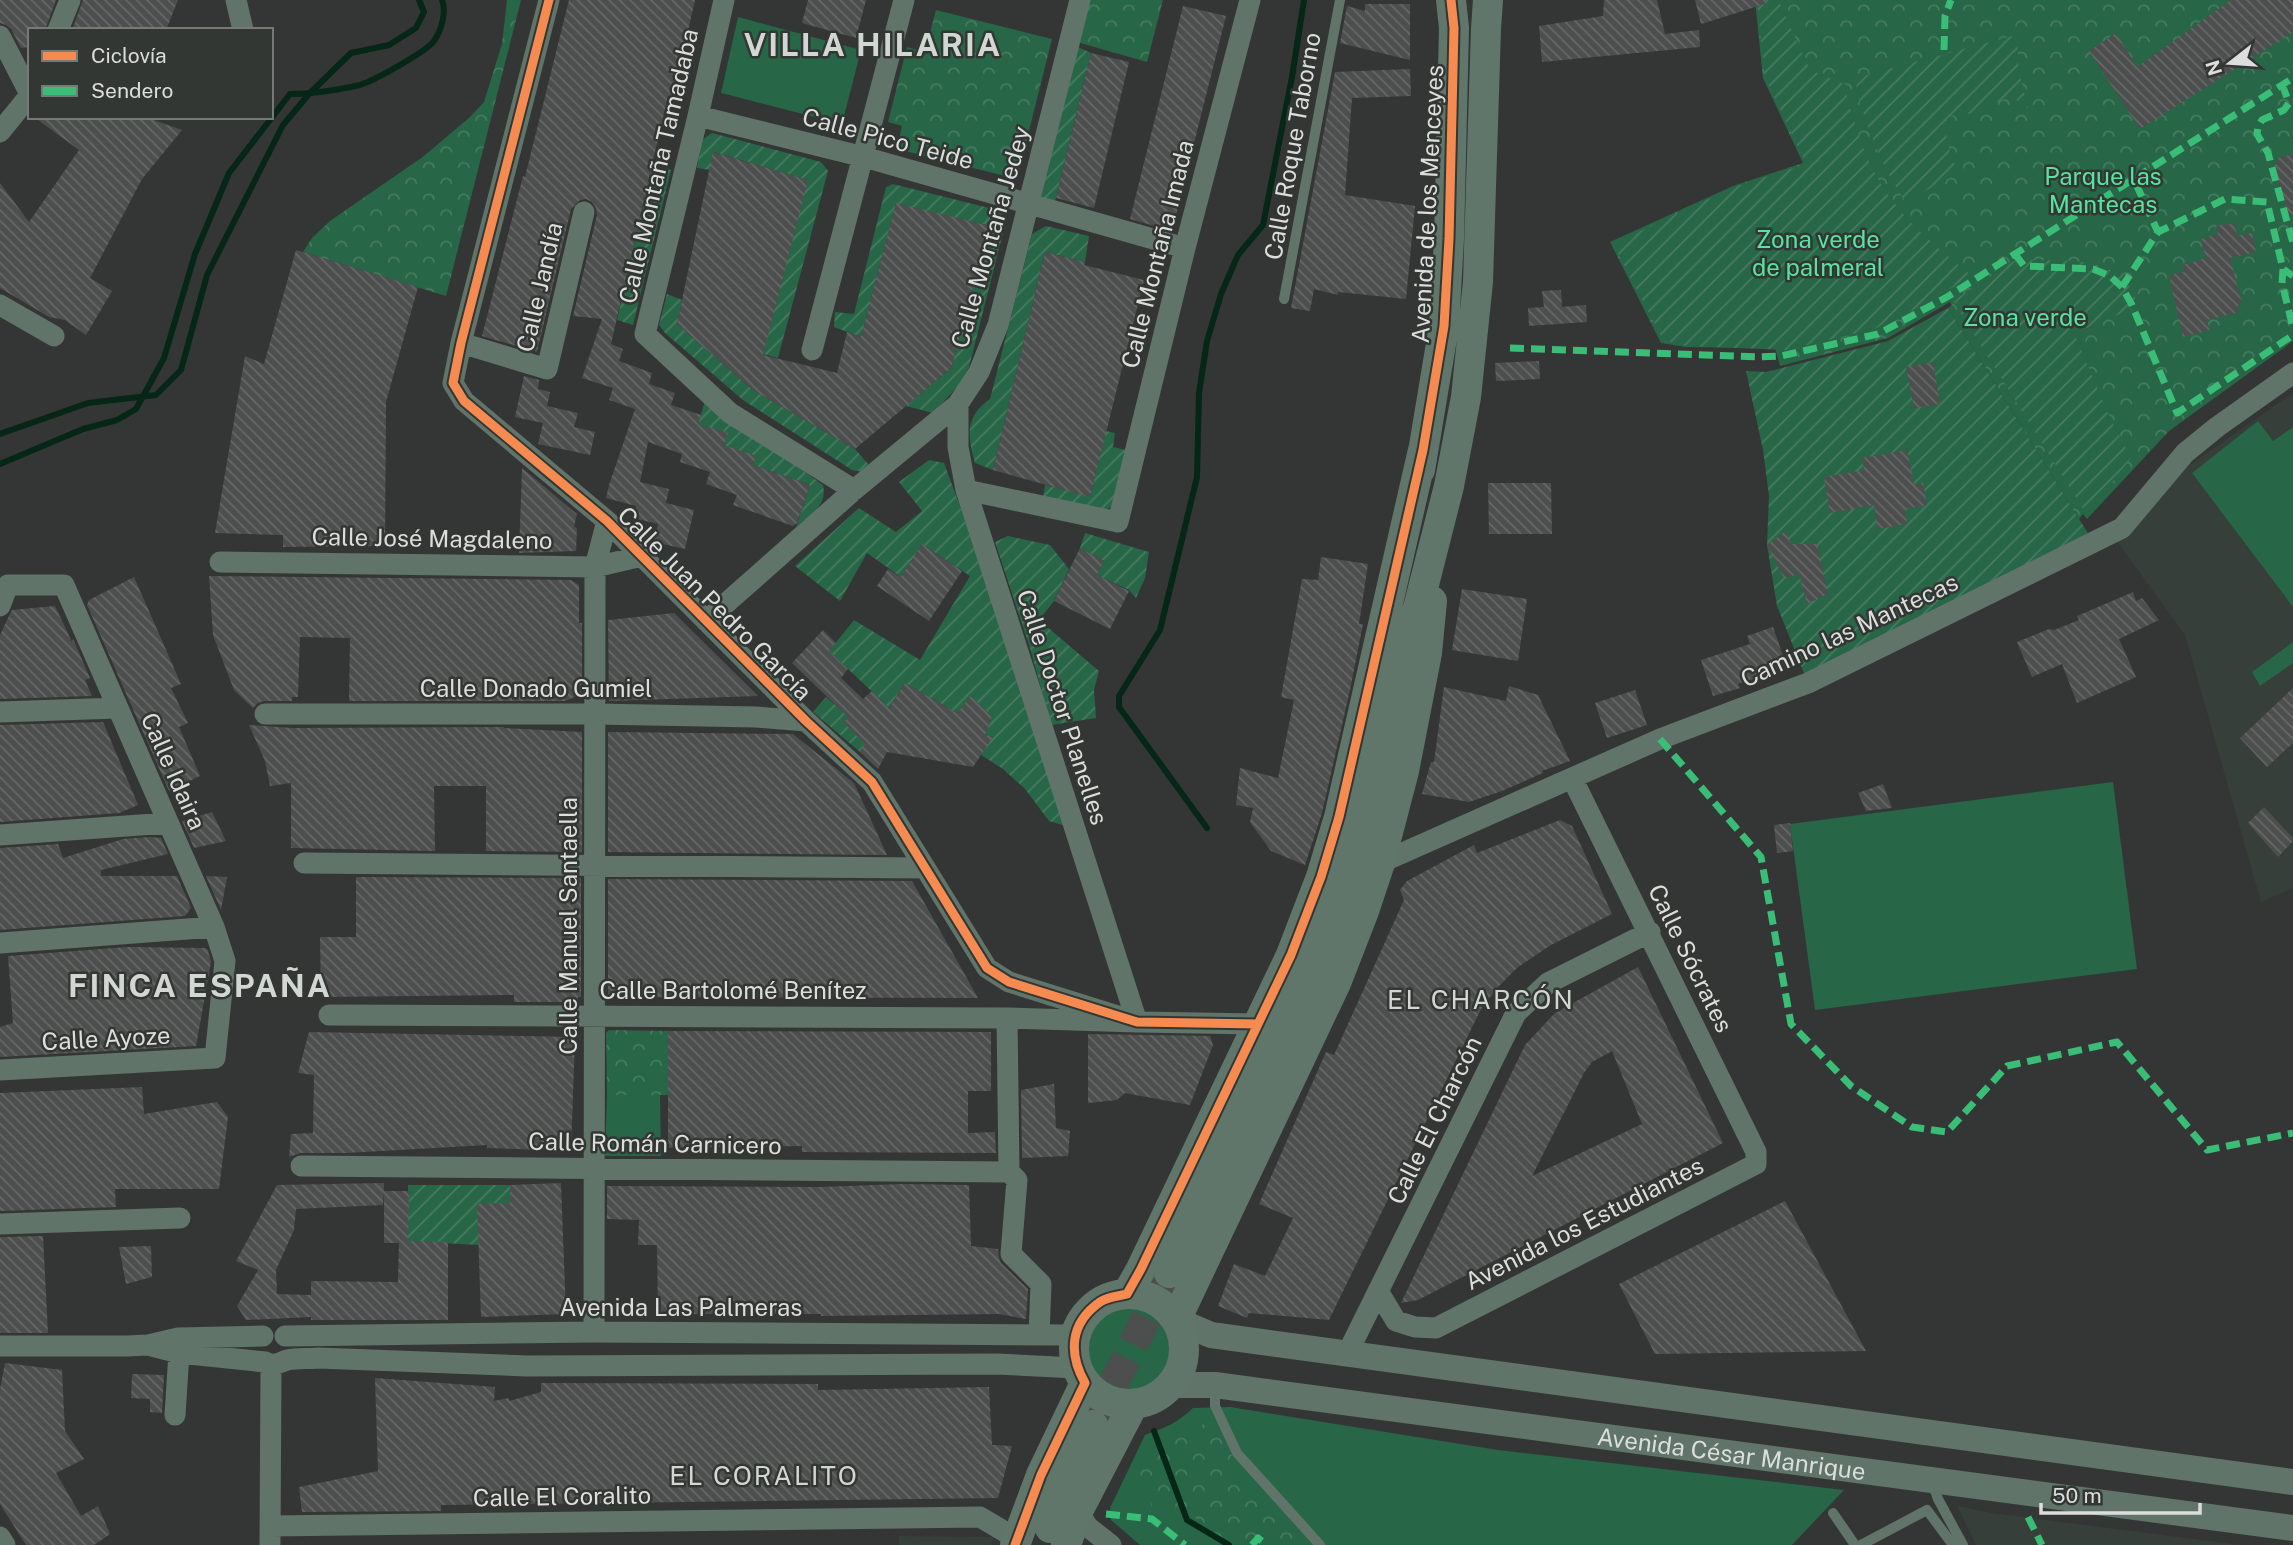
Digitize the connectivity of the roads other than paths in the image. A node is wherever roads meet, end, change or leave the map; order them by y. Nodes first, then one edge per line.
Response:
1 (70, 0) edge
2 (236, 0) edge
3 (549, 0) edge
4 (724, 0) edge
5 (904, 0) edge
6 (1080, 0) edge
7 (1250, 0) edge
8 (1340, 0) edge
9 (1451, 0) edge
10 (1488, 0) edge
11 (59, 28) edge
12 (243, 28) edge
13 (0, 36) edge
14 (28, 90) edge
15 (28, 97) edge
16 (698, 116) junction
17 (0, 132) edge
18 (864, 157) junction
19 (1028, 204) junction
20 (584, 212) dead end
21 (1185, 248) junction
22 (1284, 299) dead end
23 (0, 305) edge
24 (54, 336) dead end
25 (461, 343) junction
26 (813, 350) dead end
27 (2293, 373) edge
28 (958, 404) junction
29 (1423, 450) junction
30 (1449, 486) junction
31 (854, 490) junction
32 (966, 490) junction
33 (607, 521) junction
34 (642, 556) junction
35 (220, 562) dead end
36 (595, 566) junction
37 (0, 606) edge
38 (706, 621) junction
39 (1398, 665) junction
40 (118, 708) junction
41 (0, 712) edge
42 (265, 714) dead end
43 (595, 714) junction
44 (806, 721) junction
45 (1572, 778) junction
46 (168, 823) junction
47 (0, 835) edge
48 (304, 863) dead end
49 (1380, 863) junction
50 (593, 865) junction
51 (924, 868) junction
52 (214, 926) junction
53 (1650, 932) junction
54 (0, 943) edge
55 (594, 1015) junction
56 (329, 1016) dead end
57 (1007, 1018) junction
58 (1137, 1022) junction
59 (1258, 1024) junction
60 (215, 1058) joint
61 (0, 1070) edge
62 (1756, 1164) joint
63 (301, 1166) dead end
64 (594, 1168) junction
65 (1009, 1172) junction
66 (180, 1218) dead end
67 (0, 1224) edge
68 (1169, 1273) tunnel mouth
69 (1378, 1291) junction
70 (1127, 1294) junction
71 (1175, 1320) junction
72 (1436, 1328) junction
73 (1077, 1331) junction
74 (594, 1332) junction
75 (1039, 1335) junction
76 (263, 1336) junction
77 (285, 1336) junction
78 (137, 1345) junction
79 (0, 1346) edge
80 (179, 1353) junction
81 (1347, 1354) junction
82 (274, 1363) junction
83 (1428, 1366) junction
84 (1081, 1375) junction
85 (1171, 1385) junction
86 (1215, 1385) junction
87 (1636, 1395) junction
88 (1133, 1405) junction
89 (175, 1415) dead end
90 (1093, 1425) tunnel mouth
91 (1630, 1440) junction
92 (2064, 1451) junction
93 (1931, 1480) junction
94 (2293, 1482) edge
95 (2059, 1496) junction
96 (1078, 1511) junction
97 (1833, 1513) dead end
98 (2293, 1528) edge
99 (270, 1536) edge
100 (0, 1537) edge
101 (1026, 1543) edge
102 (5, 1545) edge
103 (1066, 1545) edge
104 (1111, 1545) edge
105 (1320, 1545) edge
106 (1855, 1545) edge
107 (1861, 1545) edge
108 (1953, 1545) edge
109 (1963, 1545) edge

1 - 11 street
2 - 12 street
3 - 25 street, Calle Juan Pedro García
4 - 16 street, Calle Montaña Tamadaba
5 - 18 street
6 - 19 street, Calle Montaña Jedey
7 - 21 street, Calle Montaña Imada
8 - 22 lane, Calle Roque Taborno
9 - 29 main road, Avenida de los Menceyes
10 - 30 main road, Avenida de los Menceyes
13 - 14 street
15 - 17 street
16 - 18 street, Calle Pico Teide
16 - 31 street, Calle Montaña Tamadaba
18 - 19 street, Calle Pico Teide
18 - 26 street
19 - 21 street, Calle Pico Teide
19 - 28 street, Calle Montaña Jedey
20 - 25 street, Calle Jandía
21 - 32 street, Calle Montaña Imada
23 - 24 street
25 - 33 street, Calle Juan Pedro García
27 - 45 street, Camino las Mantecas
28 - 31 street, Calle Montaña Jedey
28 - 32 street, Calle Doctor Planelles
29 - 39 main road
29 - 59 main road
30 - 39 main road
30 - 49 main road
31 - 38 street, Calle Montaña Jedey
32 - 58 street, Calle Doctor Planelles
33 - 34 street, Calle Juan Pedro García
33 - 36 street, Calle Manuel Santaella
34 - 36 street, Calle José Magdaleno
34 - 38 street, Calle Juan Pedro García
35 - 36 street, Calle José Magdaleno
36 - 43 street, Calle Manuel Santaella
37 - 40 street, Calle Idaira
38 - 44 street, Calle Juan Pedro García
39 - 68 main road
40 - 41 street
40 - 46 street, Calle Idaira
42 - 43 street, Calle Donado Gumiel
43 - 44 street, Calle Donado Gumiel
43 - 50 street, Calle Manuel Santaella
44 - 51 street, Calle Juan Pedro García
45 - 49 street, Camino las Mantecas
45 - 53 street, Calle Sócrates
46 - 47 street
46 - 52 street, Calle Idaira
48 - 50 street
49 - 71 main road
50 - 51 street
50 - 55 street, Calle Manuel Santaella
51 - 58 street, Calle Juan Pedro García
52 - 54 street
52 - 60 street, Calle Idaira
53 - 62 street, Calle Sócrates
53 - 69 street, Calle El Charcón
55 - 56 street, Calle Bartolomé Benítez
55 - 57 street, Calle Bartolomé Benítez
55 - 64 street, Calle Manuel Santaella
57 - 58 street, Calle Bartolomé Benítez
57 - 65 street
58 - 59 street, Calle Juan Pedro García
59 - 70 main road
60 - 61 street, Calle Ayoze
62 - 72 street, Avenida los Estudiantes
63 - 64 street, Calle Román Carnicero
64 - 65 street, Calle Román Carnicero
64 - 74 street, Calle Manuel Santaella
65 - 75 street
66 - 67 street
69 - 72 street
69 - 81 street, Calle El Charcón
70 - 71 main road
70 - 73 main road
71 - 81 street, Avenida César Manrique
71 - 85 main road
72 - 83 street
73 - 75 street, Avenida Las Palmeras
73 - 84 main road
74 - 75 street, Avenida Las Palmeras
74 - 77 street, Avenida Las Palmeras
76 - 77 street
76 - 78 street
76 - 82 street
77 - 82 street
78 - 79 street
78 - 80 street
80 - 82 street
80 - 89 street
81 - 83 street, Avenida César Manrique
82 - 84 street
82 - 99 street
83 - 87 street, Avenida César Manrique
84 - 88 main road
84 - 101 main road
85 - 86 street, Avenida César Manrique
85 - 88 main road
86 - 91 street, Avenida César Manrique
86 - 105 lane
87 - 91 street
87 - 92 street, Avenida César Manrique
88 - 96 main road
90 - 101 main road
91 - 93 street, Avenida César Manrique
92 - 94 street, Avenida César Manrique
92 - 95 street
93 - 95 street, Avenida César Manrique
93 - 109 lane
95 - 98 street, Avenida César Manrique
96 - 103 main road
96 - 104 street
97 - 106 lane
99 - 101 street, Calle El Coralito
100 - 102 street
107 - 108 lane

